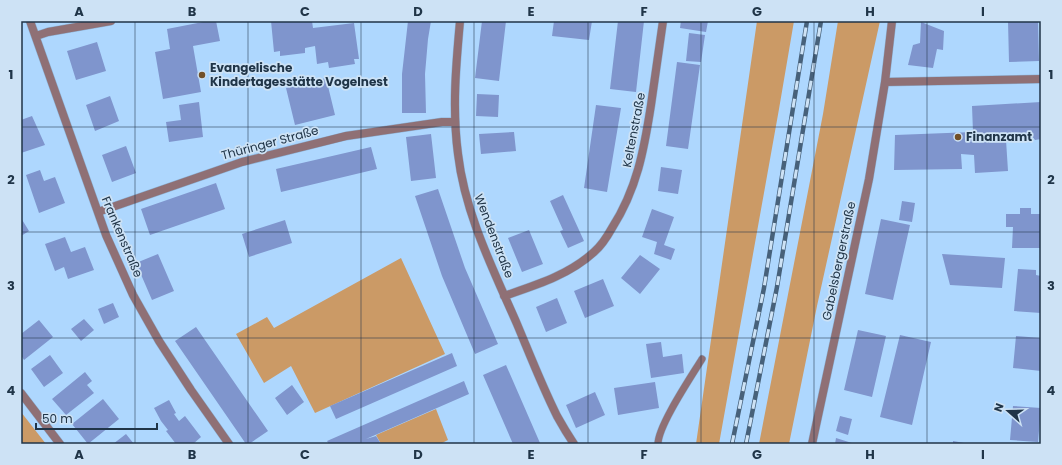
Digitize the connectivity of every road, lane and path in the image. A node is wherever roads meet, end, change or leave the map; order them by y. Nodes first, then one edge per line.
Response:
1 (30, 21) edge
2 (111, 21) edge
3 (460, 21) edge
4 (663, 21) edge
5 (892, 21) edge
6 (36, 36) junction
7 (1041, 79) edge
8 (885, 82) junction
9 (454, 122) junction
10 (98, 212) junction
11 (504, 296) junction
12 (702, 359) dead end
13 (21, 393) edge
14 (60, 444) edge
15 (229, 444) edge
16 (574, 444) edge
17 (658, 444) edge
18 (812, 444) edge

1 - 6 street, Frankenstraße
2 - 6 street
3 - 9 street, Wendenstraße
4 - 11 street, Keltenstraße
5 - 8 street, Gabelsbergerstraße
6 - 10 street, Frankenstraße
7 - 8 street
8 - 18 street, Gabelsbergerstraße
9 - 10 street, Thüringer Straße
9 - 11 street, Wendenstraße
10 - 15 street, Frankenstraße
11 - 16 street, Wendenstraße
12 - 17 lane
13 - 14 street

